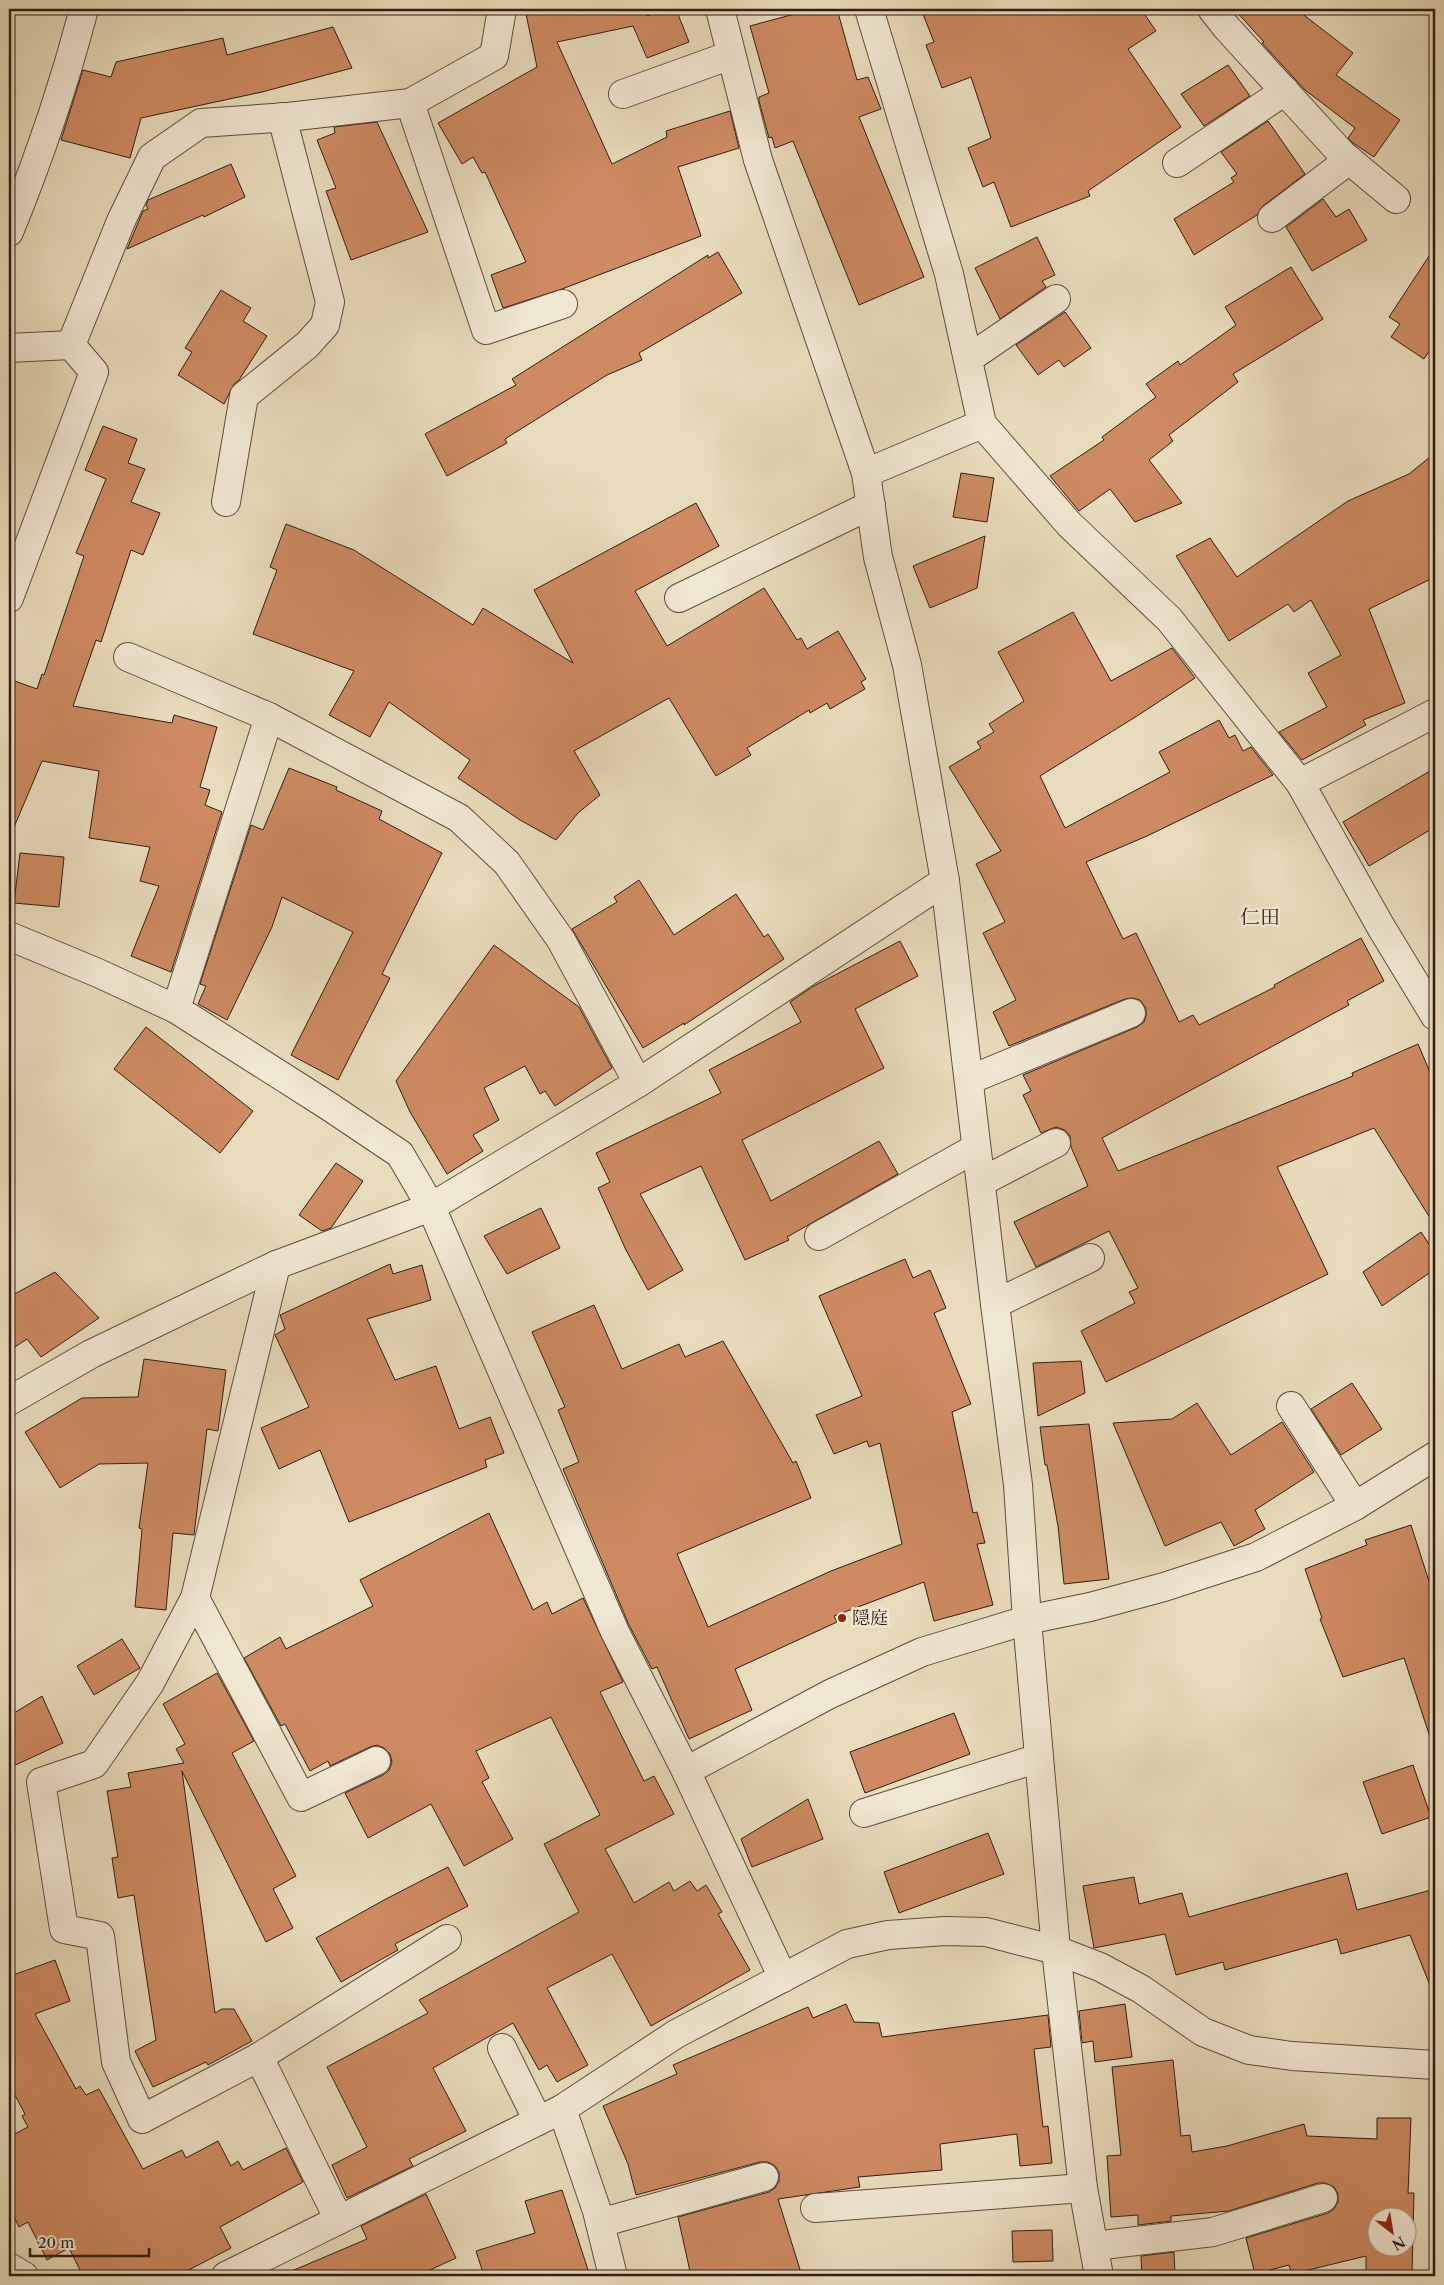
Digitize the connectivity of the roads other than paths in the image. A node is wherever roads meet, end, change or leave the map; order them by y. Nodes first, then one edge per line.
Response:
1 (84, 9) edge
2 (502, 9) edge
3 (720, 9) edge
4 (869, 9) edge
5 (1212, 9) edge
6 (732, 55) junction
7 (1285, 91) junction
8 (623, 94) dead end
9 (410, 103) junction
10 (282, 117) junction
11 (1350, 160) junction
12 (1177, 164) dead end
13 (1396, 198) dead end
14 (1272, 218) dead end
15 (9, 232) edge
16 (1056, 299) dead end
17 (563, 304) dead end
18 (71, 345) junction
19 (9, 348) edge
20 (968, 359) junction
21 (982, 424) junction
22 (866, 473) junction
23 (226, 502) dead end
24 (871, 505) junction
25 (9, 598) edge
26 (679, 598) dead end
27 (128, 658) dead end
28 (1435, 713) edge
29 (269, 717) junction
30 (1300, 783) junction
31 (945, 881) junction
32 (9, 936) edge
33 (176, 1009) junction
34 (1131, 1013) dead end
35 (1435, 1016) edge
36 (969, 1080) junction
37 (638, 1083) junction
38 (1056, 1143) dead end
39 (976, 1148) junction
40 (981, 1182) junction
41 (431, 1207) junction
42 (819, 1236) dead end
43 (1090, 1258) dead end
44 (276, 1265) junction
45 (994, 1304) junction
46 (9, 1401) edge
47 (1291, 1406) dead end
48 (1435, 1456) edge
49 (1355, 1506) junction
50 (195, 1598) junction
51 (1027, 1620) junction
52 (1039, 1758) junction
53 (376, 1761) dead end
54 (686, 1771) junction
55 (864, 1814) dead end
56 (447, 1939) dead end
57 (1056, 1950) junction
58 (783, 1978) junction
59 (502, 2048) dead end
60 (259, 2056) junction
61 (1435, 2065) edge
62 (550, 2115) junction
63 (764, 2177) dead end
64 (1083, 2188) junction
65 (1323, 2198) dead end
66 (815, 2208) dead end
67 (339, 2220) junction
68 (600, 2223) junction
69 (1094, 2246) junction
70 (9, 2266) edge
71 (24, 2276) edge
72 (226, 2276) edge
73 (613, 2276) edge
74 (1099, 2276) edge

1 - 15 street
2 - 9 street
3 - 6 street
4 - 20 street
5 - 7 street
6 - 8 street
6 - 22 street
7 - 11 street
7 - 12 street
9 - 10 street
9 - 17 street
10 - 18 street
10 - 23 street
11 - 13 street
11 - 14 street
16 - 20 street
18 - 19 street
18 - 25 street
20 - 21 street
21 - 22 street
21 - 30 street
22 - 24 street
24 - 26 street
24 - 31 street
27 - 29 street
28 - 30 street
29 - 33 street
29 - 37 street
30 - 35 street
31 - 36 street
31 - 37 street
32 - 33 street
33 - 41 street
34 - 36 street
36 - 39 street
37 - 41 street
38 - 40 street
39 - 40 street
39 - 42 street
40 - 45 street
41 - 44 street
41 - 54 street
43 - 45 street
44 - 46 street
44 - 50 street
45 - 51 street
47 - 49 street
48 - 49 street
49 - 51 street
50 - 53 street
50 - 60 street
51 - 52 street
51 - 54 street
52 - 55 street
52 - 57 street
54 - 58 street
56 - 60 street
57 - 58 street
57 - 61 street
57 - 64 street
58 - 62 street
59 - 62 street
60 - 67 street
62 - 67 street
62 - 68 street
63 - 68 street
64 - 66 street
64 - 69 street
65 - 69 street
67 - 72 street
68 - 73 street
69 - 74 street
70 - 71 street

